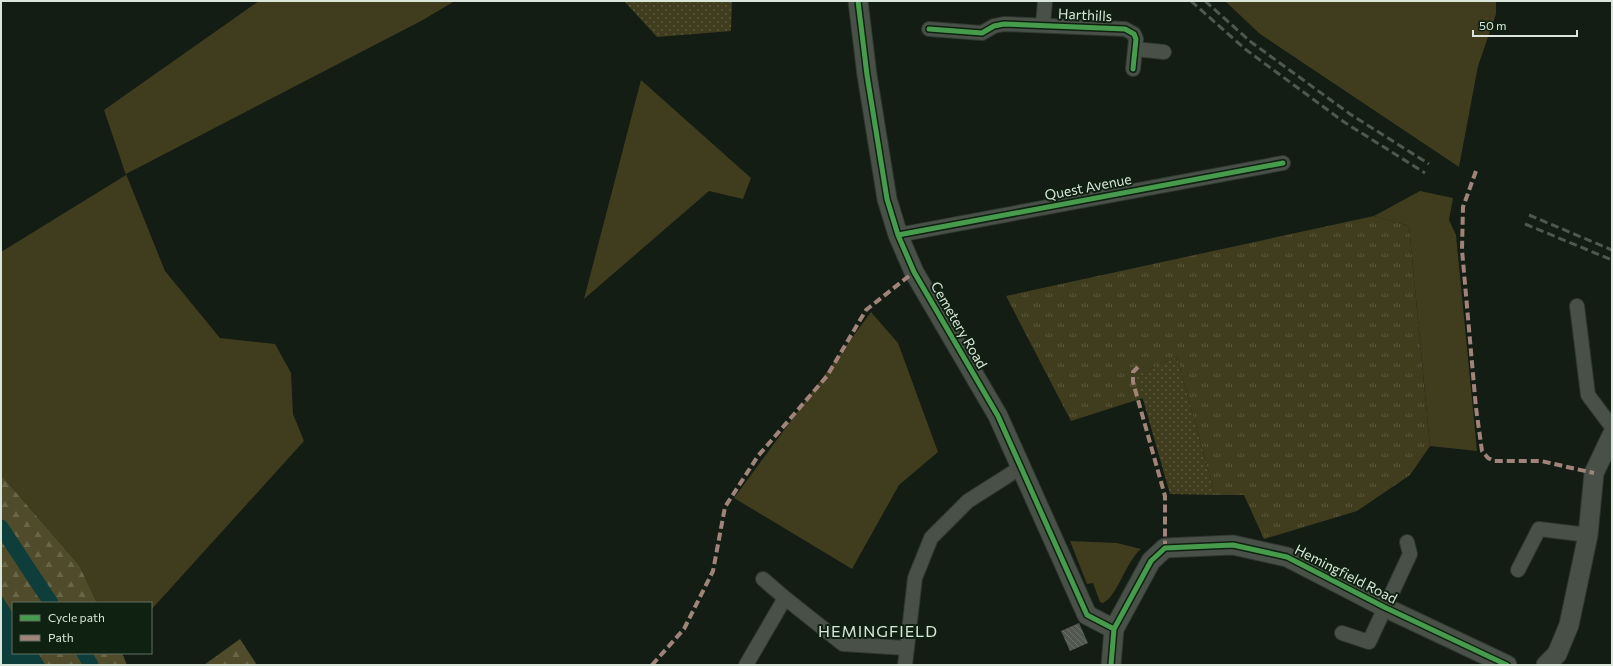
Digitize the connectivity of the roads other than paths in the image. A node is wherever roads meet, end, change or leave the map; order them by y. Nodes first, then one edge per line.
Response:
1 (858, 1) edge
2 (1045, 1) edge
3 (1043, 25) junction
4 (929, 29) dead end
5 (1135, 50) junction
6 (1164, 52) dead end
7 (1133, 69) dead end
8 (1283, 163) dead end
9 (898, 235) junction
10 (1577, 306) dead end
11 (1612, 427) edge
12 (1612, 435) edge
13 (1020, 468) junction
14 (1588, 535) junction
15 (1406, 542) dead end
16 (1518, 570) dead end
17 (763, 579) dead end
18 (785, 598) junction
19 (1384, 607) junction
20 (1114, 629) junction
21 (1342, 633) dead end
22 (906, 648) junction
23 (746, 665) edge
24 (905, 665) edge
25 (1111, 665) edge
26 (1507, 665) edge
27 (1546, 665) edge

1 - 9 street, Cemetery Road
2 - 3 street, Harthills
3 - 4 street, Harthills
3 - 5 street, Harthills
5 - 6 street
5 - 7 street, Harthills
8 - 9 street, Quest Avenue
9 - 13 street, Cemetery Road
10 - 11 street
12 - 14 street
13 - 20 street, Cemetery Road
13 - 22 street
14 - 16 street
14 - 27 street
15 - 19 street
17 - 18 street
18 - 22 street
18 - 23 street
19 - 20 street, Hemingfield Road
19 - 21 street
19 - 26 street, Hemingfield Road
20 - 25 street
22 - 24 street

